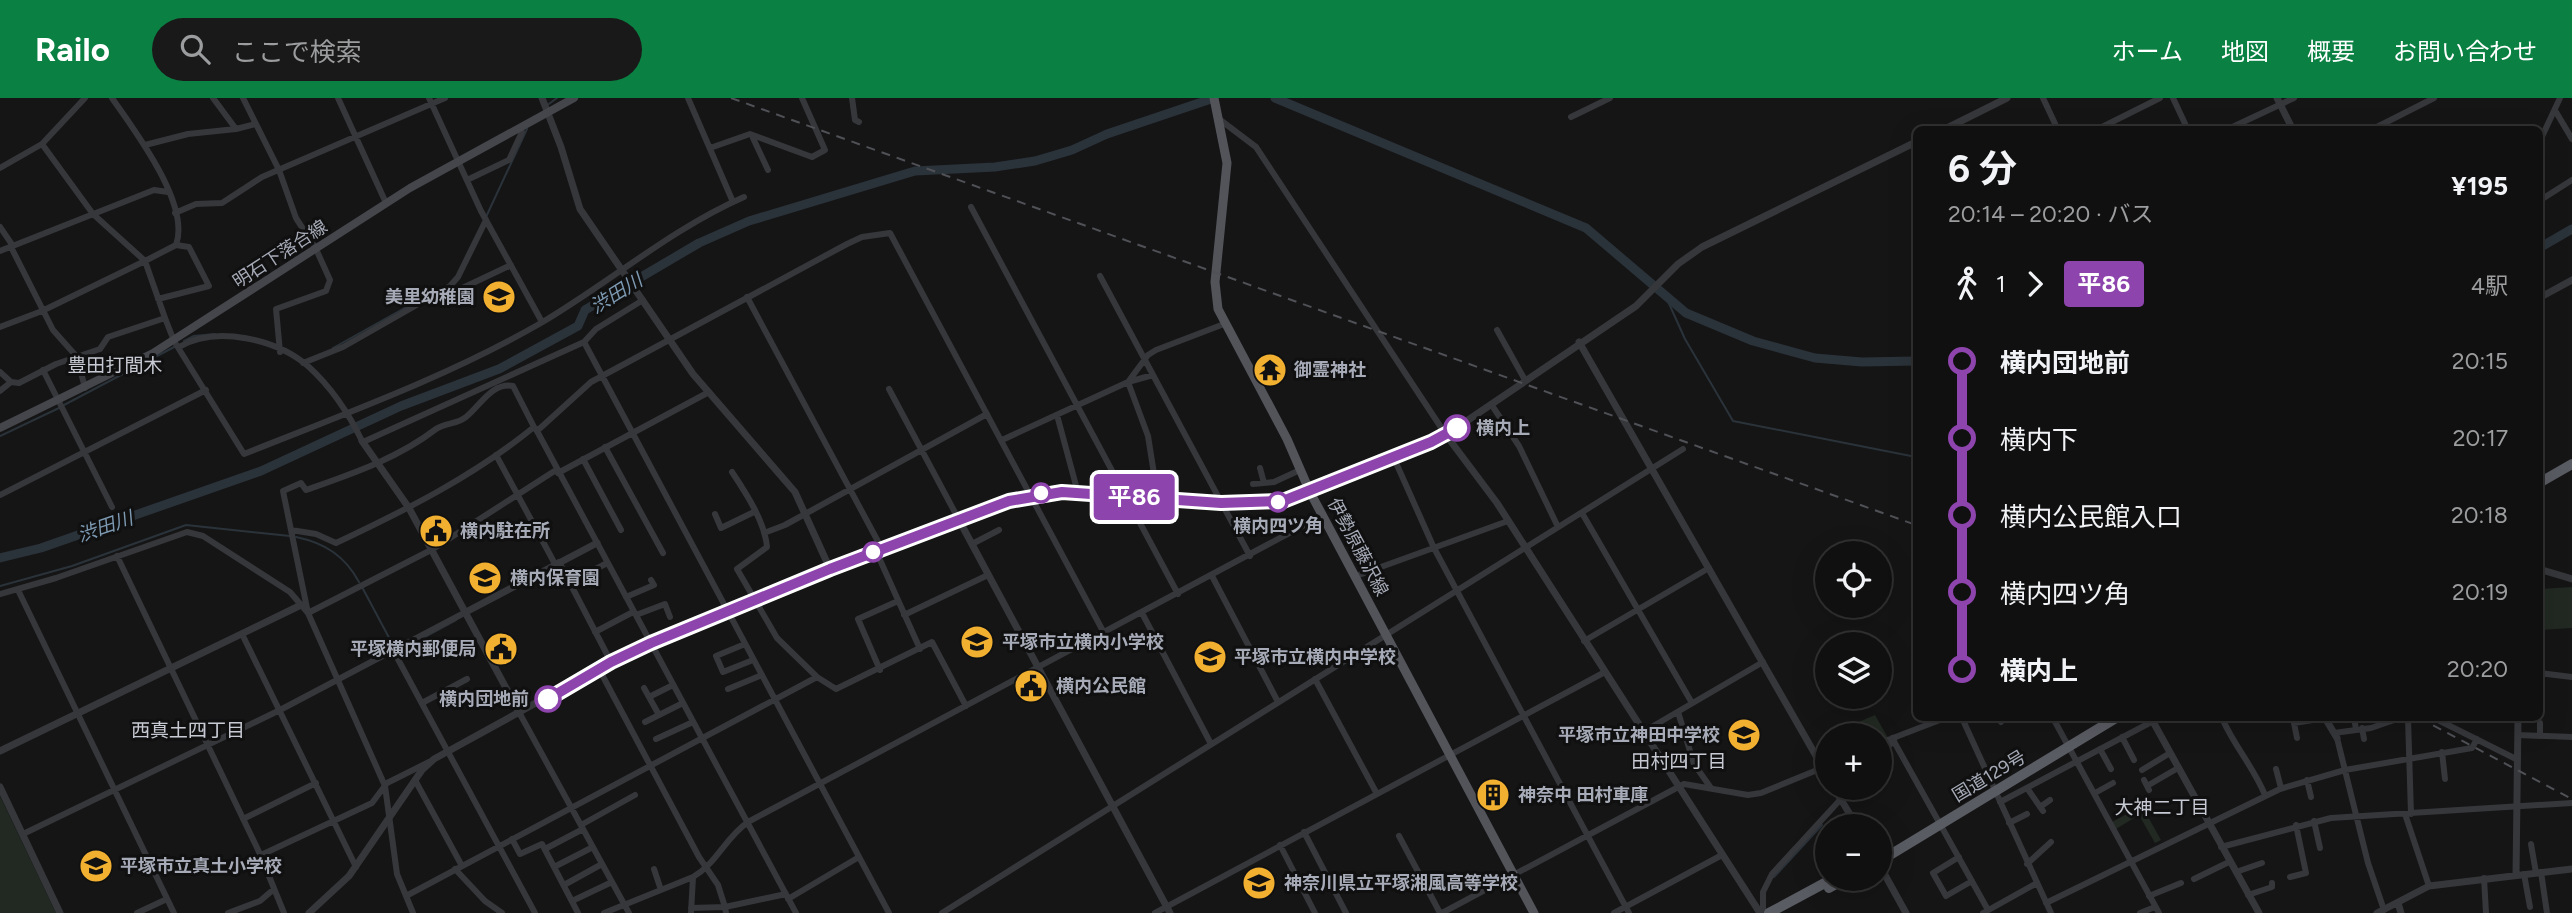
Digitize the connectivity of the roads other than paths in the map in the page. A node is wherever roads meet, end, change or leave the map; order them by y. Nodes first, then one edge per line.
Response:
1 (85, 98) edge
2 (112, 98) edge
3 (213, 98) edge
4 (243, 98) edge
5 (338, 98) edge
6 (445, 98) edge
7 (574, 98) edge
8 (688, 98) edge
9 (803, 98) edge
10 (852, 98) edge
11 (1214, 98) edge
12 (1610, 98) edge
13 (2007, 98) edge
14 (2043, 98) edge
15 (2160, 98) edge
16 (2173, 98) edge
17 (2294, 98) edge
18 (2434, 98) edge
19 (2560, 98) edge
20 (2279, 101) edge
21 (430, 102) edge
22 (545, 106) edge
23 (2556, 112) junction
24 (1571, 117) dead end
25 (1219, 119) junction
26 (859, 122) dead end
27 (256, 124) junction
28 (1951, 126) edge
29 (2057, 126) edge
30 (2104, 126) edge
31 (2186, 126) edge
32 (2233, 126) edge
33 (2291, 126) edge
34 (2379, 126) edge
35 (520, 128) junction
36 (236, 129) junction
37 (2543, 136) edge
38 (356, 138) junction
39 (753, 138) junction
40 (2572, 139) edge
41 (1913, 143) edge
42 (42, 144) junction
43 (145, 145) junction
44 (710, 148) junction
45 (458, 162) junction
46 (0, 168) edge
47 (279, 170) junction
48 (768, 170) dead end
49 (467, 180) junction
50 (2572, 180) edge
51 (168, 192) junction
52 (744, 197) dead end
53 (2543, 198) edge
54 (733, 202) junction
55 (386, 203) junction
56 (971, 207) dead end
57 (175, 213) junction
58 (93, 214) junction
59 (486, 220) junction
60 (0, 227) edge
61 (176, 245) junction
62 (12, 246) junction
63 (316, 249) junction
64 (0, 251) edge
65 (145, 261) junction
66 (511, 265) junction
67 (623, 270) junction
68 (1100, 276) dead end
69 (2572, 280) edge
70 (450, 286) junction
71 (2543, 296) edge
72 (747, 297) junction
73 (158, 299) junction
74 (642, 299) junction
75 (42, 311) junction
76 (164, 318) junction
77 (542, 322) junction
78 (1224, 324) junction
79 (0, 327) edge
80 (1497, 330) dead end
81 (670, 339) junction
82 (584, 342) junction
83 (1579, 342) junction
84 (177, 345) junction
85 (280, 350) junction
86 (77, 357) junction
87 (1146, 359) junction
88 (303, 363) junction
89 (43, 370) junction
90 (0, 372) edge
91 (602, 375) junction
92 (1153, 375) junction
93 (1525, 380) junction
94 (10, 382) junction
95 (1128, 382) junction
96 (85, 387) junction
97 (889, 389) dead end
98 (206, 390) junction
99 (0, 391) edge
100 (709, 392) junction
101 (60, 404) junction
102 (1491, 404) junction
103 (1076, 406) junction
104 (348, 413) junction
105 (987, 414) junction
106 (1057, 415) junction
107 (0, 428) edge
108 (536, 428) junction
109 (632, 433) junction
110 (1446, 435) junction
111 (1002, 440) junction
112 (362, 442) junction
113 (605, 447) junction
114 (1683, 449) dead end
115 (922, 450) junction
116 (84, 452) junction
117 (496, 455) junction
118 (1393, 456) junction
119 (2572, 458) edge
120 (583, 459) junction
121 (378, 464) junction
122 (2572, 464) edge
123 (1260, 468) dead end
124 (1651, 469) junction
125 (1300, 470) junction
126 (557, 471) junction
127 (732, 472) dead end
128 (2543, 474) edge
129 (2543, 481) edge
130 (1264, 483) junction
131 (1253, 484) dead end
132 (849, 488) junction
133 (1310, 492) junction
134 (1078, 493) junction
135 (518, 494) junction
136 (0, 495) edge
137 (1031, 495) junction
138 (1125, 497) junction
139 (1158, 499) junction
140 (1221, 503) junction
141 (112, 507) dead end
142 (409, 508) junction
143 (754, 512) junction
144 (806, 512) junction
145 (1582, 513) junction
146 (715, 514) dead end
147 (1324, 515) junction
148 (959, 520) junction
149 (1508, 521) junction
150 (1558, 527) junction
151 (291, 530) junction
152 (621, 530) dead end
153 (999, 530) dead end
154 (764, 533) junction
155 (597, 543) junction
156 (972, 544) junction
157 (1434, 548) junction
158 (433, 549) junction
159 (1524, 549) junction
160 (879, 550) junction
161 (663, 553) dead end
162 (117, 556) junction
163 (1250, 556) junction
164 (557, 563) junction
165 (607, 563) junction
166 (1709, 568) junction
167 (830, 569) junction
168 (2543, 570) edge
169 (988, 575) junction
170 (1212, 576) junction
171 (1356, 576) junction
172 (2572, 579) edge
173 (651, 580) dead end
174 (570, 583) junction
175 (18, 590) junction
176 (1457, 590) junction
177 (0, 594) edge
178 (1178, 594) junction
179 (626, 597) junction
180 (756, 601) junction
181 (898, 601) junction
182 (301, 605) junction
183 (1637, 609) junction
184 (466, 612) junction
185 (728, 612) junction
186 (1142, 612) junction
187 (308, 613) junction
188 (635, 613) junction
189 (904, 615) junction
190 (670, 617) dead end
191 (595, 632) junction
192 (1104, 633) junction
193 (242, 634) junction
194 (1385, 635) junction
195 (1584, 640) junction
196 (651, 643) junction
197 (745, 644) junction
198 (920, 649) junction
199 (393, 650) junction
200 (753, 660) junction
201 (611, 662) junction
202 (1763, 662) junction
203 (1038, 668) junction
204 (599, 669) junction
205 (171, 670) junction
206 (880, 670) junction
207 (1605, 672) junction
208 (2543, 673) edge
209 (762, 675) junction
210 (817, 677) junction
211 (2572, 677) edge
212 (467, 679) dead end
213 (1315, 679) junction
214 (337, 680) junction
215 (673, 685) junction
216 (645, 688) dead end
217 (728, 689) dead end
218 (649, 696) junction
219 (775, 699) junction
220 (1278, 702) junction
221 (422, 703) junction
222 (1692, 703) junction
223 (683, 704) junction
224 (966, 706) junction
225 (280, 710) junction
226 (1678, 712) junction
227 (79, 714) junction
228 (520, 714) junction
229 (659, 715) junction
230 (1524, 715) junction
231 (1938, 721) edge
232 (1963, 721) edge
233 (2055, 721) edge
234 (2099, 721) edge
235 (2110, 721) edge
236 (2150, 721) edge
237 (2155, 721) edge
238 (2224, 721) edge
239 (2306, 721) edge
240 (2327, 721) edge
241 (2355, 721) edge
242 (2388, 721) edge
243 (2408, 721) edge
244 (2440, 721) edge
245 (2518, 721) edge
246 (645, 722) dead end
247 (693, 722) junction
248 (2540, 723) dead end
249 (2359, 729) junction
250 (1643, 732) junction
251 (2518, 734) junction
252 (2295, 735) dead end
253 (2335, 735) junction
254 (2540, 735) junction
255 (701, 737) junction
256 (2122, 737) junction
257 (2572, 737) edge
258 (656, 739) dead end
259 (1893, 739) joint
260 (2364, 739) dead end
261 (2477, 739) junction
262 (2067, 743) junction
263 (1211, 744) junction
264 (207, 745) junction
265 (2100, 749) junction
266 (1815, 750) edge
267 (0, 751) edge
268 (449, 751) junction
269 (2442, 752) junction
270 (2170, 753) junction
271 (1450, 756) junction
272 (2411, 757) junction
273 (434, 759) junction
274 (2134, 760) dead end
275 (2518, 760) junction
276 (2078, 761) junction
277 (651, 764) junction
278 (2178, 768) junction
279 (2111, 769) dead end
280 (2276, 769) dead end
281 (2142, 770) dead end
282 (2345, 770) junction
283 (1815, 773) edge
284 (2445, 779) dead end
285 (415, 780) junction
286 (2307, 780) junction
287 (316, 783) junction
288 (2113, 783) dead end
289 (820, 785) junction
290 (2147, 785) dead end
291 (384, 786) junction
292 (0, 787) edge
293 (1678, 788) junction
294 (1711, 788) junction
295 (1994, 788) junction
296 (2027, 788) junction
297 (2281, 788) junction
298 (114, 789) junction
299 (2095, 793) junction
300 (1377, 794) junction
301 (635, 795) dead end
302 (2265, 795) junction
303 (2311, 797) dead end
304 (1840, 800) edge
305 (2050, 800) dead end
306 (2000, 802) junction
307 (2572, 803) edge
308 (2516, 806) junction
309 (1111, 807) junction
310 (572, 808) junction
311 (2027, 814) dead end
312 (2408, 814) junction
313 (2357, 816) junction
314 (243, 819) junction
315 (390, 819) junction
316 (334, 821) junction
317 (1939, 821) junction
318 (2314, 821) junction
319 (748, 822) junction
320 (2010, 823) junction
321 (2208, 824) junction
322 (2296, 825) junction
323 (582, 827) junction
324 (1304, 832) junction
325 (23, 834) junction
326 (1399, 836) dead end
327 (1588, 836) junction
328 (512, 839) junction
329 (2050, 842) dead end
330 (1280, 845) junction
331 (500, 846) junction
332 (593, 847) junction
333 (1892, 847) edge
334 (2221, 847) junction
335 (2320, 848) dead end
336 (545, 849) junction
337 (2534, 849) dead end
338 (1892, 854) edge
339 (261, 855) junction
340 (1722, 855) junction
341 (859, 857) junction
342 (1959, 857) junction
343 (2130, 862) junction
344 (2230, 862) junction
345 (2262, 863) dead end
346 (602, 864) junction
347 (2027, 864) junction
348 (356, 867) junction
349 (554, 867) junction
350 (458, 868) junction
351 (654, 869) dead end
352 (707, 869) junction
353 (2572, 869) edge
354 (2236, 872) junction
355 (2539, 872) junction
356 (2520, 874) junction
357 (1513, 875) junction
358 (693, 877) junction
359 (2194, 878) dead end
360 (2293, 878) dead end
361 (2484, 878) junction
362 (1972, 881) junction
363 (612, 882) junction
364 (2037, 883) junction
365 (2181, 883) dead end
366 (564, 885) junction
367 (1892, 886) edge
368 (2429, 886) junction
369 (2271, 887) dead end
370 (1815, 888) edge
371 (274, 889) junction
372 (661, 890) junction
373 (1823, 891) edge
374 (2248, 895) junction
375 (406, 896) junction
376 (787, 896) junction
377 (2149, 896) junction
378 (167, 899) junction
379 (572, 901) junction
380 (2046, 903) junction
381 (2398, 903) junction
382 (624, 905) junction
383 (2530, 906) dead end
384 (691, 910) edge
385 (726, 910) edge
386 (1168, 910) edge
387 (1628, 910) edge
388 (2157, 910) edge
389 (1989, 911) edge
390 (2380, 911) edge
391 (61, 913) edge
392 (137, 913) edge
393 (174, 913) edge
394 (228, 913) edge
395 (284, 913) edge
396 (309, 913) edge
397 (414, 913) edge
398 (502, 913) edge
399 (535, 913) edge
400 (578, 913) edge
401 (604, 913) edge
402 (629, 913) edge
403 (796, 913) edge
404 (889, 913) edge
405 (942, 913) edge
406 (1155, 913) edge
407 (1315, 913) edge
408 (1346, 913) edge
409 (1441, 913) edge
410 (1534, 913) edge
411 (1614, 913) edge
412 (1761, 913) edge
413 (1769, 913) edge
414 (1783, 913) edge
415 (1906, 913) edge
416 (2051, 913) edge
417 (2140, 913) edge
418 (2259, 913) edge
419 (2400, 913) edge
420 (2486, 913) edge
421 (2547, 913) edge

1 - 42 street
2 - 43 street
3 - 36 street
4 - 27 street
5 - 38 street
6 - 21 street
7 - 22 main road, 明石下落合線
8 - 44 street
9 - 39 street
10 - 26 street
11 - 25 main road, 伊勢原藤沢線
12 - 24 street
13 - 28 street
14 - 29 street
15 - 30 street
16 - 31 street
17 - 20 street
18 - 34 street
19 - 23 street
20 - 32 street
20 - 33 street
21 - 38 street
21 - 45 street
22 - 35 main road, 明石下落合線
22 - 67 street
23 - 37 street
23 - 40 street
25 - 78 main road, 伊勢原藤沢線
25 - 110 street
27 - 36 street
27 - 47 street
35 - 45 main road, 明石下落合線
35 - 49 street
36 - 43 street
38 - 47 street
38 - 55 street
39 - 44 street
39 - 48 street
41 - 83 street
42 - 46 street
42 - 58 street
43 - 51 street
44 - 54 street
45 - 49 street
45 - 55 main road, 明石下落合線
47 - 57 street
47 - 63 street
49 - 59 street
50 - 53 street
51 - 57 street
51 - 58 street
52 - 54 street
54 - 67 street
55 - 63 main road, 明石下落合線
56 - 103 street
57 - 61 street
58 - 62 street
58 - 65 street
59 - 66 street
59 - 70 street
60 - 62 street
61 - 65 street
61 - 73 street
62 - 64 street
62 - 75 street
63 - 84 main road, 明石下落合線
63 - 85 street
65 - 73 street
65 - 75 street
66 - 70 street
66 - 77 street
67 - 74 street
67 - 77 street
68 - 87 street
69 - 71 street
70 - 88 street
72 - 81 street
72 - 105 street
72 - 132 street
73 - 76 street
74 - 81 street
74 - 82 street
75 - 79 street
75 - 86 street
76 - 84 street
76 - 86 street
77 - 104 street
78 - 87 street
78 - 125 main road, 伊勢原藤沢線
80 - 93 street
81 - 91 street
81 - 100 street
82 - 91 street
82 - 112 street
83 - 93 street
83 - 124 street
84 - 85 street
84 - 96 main road, 明石下落合線
84 - 98 street
85 - 88 street
86 - 89 street
86 - 96 street
87 - 92 street
87 - 95 street
88 - 104 street
89 - 94 street
89 - 101 street
90 - 94 street
91 - 108 street
91 - 109 street
92 - 95 street
92 - 140 street
93 - 102 street
94 - 99 street
95 - 103 street
95 - 139 street
96 - 101 main road, 明石下落合線
97 - 115 street
98 - 104 street
98 - 116 street
100 - 109 street
100 - 144 street
101 - 107 main road, 明石下落合線
101 - 116 street
102 - 110 street
102 - 150 street
103 - 106 street
103 - 138 street
104 - 112 street
105 - 111 street
105 - 115 street
106 - 111 street
106 - 134 street
108 - 117 street
108 - 121 street
108 - 126 street
109 - 113 street
109 - 185 street
110 - 118 street
110 - 149 street
111 - 137 street
112 - 121 street
113 - 120 street
113 - 161 street
114 - 124 street
115 - 132 street
115 - 148 street
116 - 136 street
116 - 141 street
117 - 135 street
117 - 142 street
118 - 133 street
118 - 157 street
119 - 128 highway
120 - 126 street
120 - 152 street
121 - 142 street
121 - 151 street
122 - 129 highway
123 - 130 street
124 - 145 street
124 - 166 street
125 - 130 street
125 - 133 main road, 伊勢原藤沢線
126 - 135 street
126 - 155 street
127 - 143 street
130 - 131 street
132 - 144 street
132 - 160 street
133 - 140 street
133 - 147 main road, 伊勢原藤沢線
134 - 137 street
134 - 138 street
135 - 158 street
135 - 164 street
137 - 148 street
137 - 192 street
138 - 139 street
138 - 178 street
139 - 140 street
140 - 163 street
142 - 151 street
142 - 158 street
143 - 146 street
143 - 154 street
144 - 154 street
144 - 167 street
145 - 150 street
145 - 183 street
147 - 163 street
147 - 171 main road, 伊勢原藤沢線
148 - 156 street
148 - 160 street
149 - 157 street
149 - 159 street
150 - 159 street
151 - 187 street
153 - 156 street
154 - 180 street
155 - 164 street
155 - 165 street
156 - 169 street
157 - 171 street
157 - 176 street
158 - 184 street
158 - 187 street
159 - 176 street
159 - 195 street
160 - 167 street
160 - 181 street
162 - 175 street
162 - 182 street
162 - 205 street
163 - 170 street
164 - 174 street
164 - 184 street
165 - 174 street
165 - 179 street
166 - 183 street
166 - 202 street
167 - 180 street
168 - 172 street
169 - 189 street
169 - 203 street
170 - 178 street
170 - 220 street
171 - 194 main road, 伊勢原藤沢線
173 - 179 street
174 - 191 street
175 - 177 street
175 - 227 street
176 - 194 street
176 - 230 street
178 - 186 street
179 - 188 street
180 - 185 street
180 - 210 street
181 - 189 street
181 - 206 street
182 - 187 street
182 - 193 street
183 - 195 street
183 - 222 street
184 - 199 street
184 - 228 street
185 - 196 street
185 - 197 street
186 - 192 street
186 - 263 street
187 - 214 street
188 - 190 street
188 - 191 street
188 - 196 street
189 - 198 street
191 - 201 street
192 - 203 street
193 - 205 street
193 - 225 street
194 - 213 street
194 - 271 main road, 伊勢原藤沢線
195 - 207 street
196 - 201 street
196 - 215 street
197 - 200 street
197 - 200 street
198 - 206 street
198 - 224 street
199 - 214 street
199 - 221 street
200 - 209 street
201 - 204 street
202 - 222 street
202 - 266 street
203 - 224 street
203 - 309 street
204 - 228 street
204 - 277 street
205 - 227 street
205 - 264 street
206 - 210 street
207 - 230 street
207 - 250 street
208 - 211 street
209 - 217 street
209 - 219 street
210 - 219 street
212 - 221 street
213 - 220 street
213 - 300 street
214 - 225 street
214 - 291 street
215 - 218 street
215 - 223 street
216 - 218 street
218 - 229 street
219 - 255 street
219 - 289 street
220 - 263 street
221 - 268 street
222 - 226 street
223 - 229 street
223 - 247 street
224 - 289 street
225 - 264 street
225 - 287 street
226 - 250 street
226 - 294 street
227 - 267 street
227 - 298 street
228 - 268 street
228 - 310 street
229 - 246 street
230 - 271 street
230 - 327 street
231 - 259 street
232 - 295 street
233 - 262 street
234 - 262 highway, 国道129号
235 - 262 highway, 国道129号
236 - 256 street
237 - 270 street
238 - 302 street
239 - 252 street
240 - 253 street
241 - 249 street
242 - 249 street
243 - 272 street
244 - 261 street
245 - 251 street
247 - 255 street
247 - 258 street
248 - 254 street
249 - 253 street
249 - 260 street
250 - 293 street
251 - 254 street
251 - 275 street
253 - 282 street
254 - 257 street
255 - 277 street
255 - 319 street
256 - 265 street
256 - 274 street
259 - 317 street
261 - 269 street
261 - 275 street
262 - 276 street
262 - 295 highway, 国道129号
263 - 309 street
264 - 298 street
264 - 314 street
265 - 276 street
265 - 279 street
268 - 273 street
268 - 331 street
269 - 272 street
269 - 284 street
270 - 278 street
270 - 281 street
271 - 300 street
271 - 357 main road, 伊勢原藤沢線
272 - 282 street
272 - 312 street
273 - 285 street
273 - 291 street
275 - 308 street
276 - 296 street
276 - 299 street
277 - 310 street
277 - 352 street
278 - 290 street
278 - 321 street
280 - 297 street
282 - 286 street
282 - 313 street
283 - 294 street
285 - 315 street
285 - 350 street
286 - 297 street
286 - 303 street
287 - 314 street
287 - 316 street
288 - 299 street
289 - 319 street
289 - 341 street
291 - 315 street
291 - 316 street
292 - 325 street
293 - 294 street
293 - 327 street
293 - 340 street
295 - 306 street
295 - 317 highway, 国道129号
296 - 305 street
296 - 306 street
297 - 302 street
298 - 325 street
298 - 378 street
299 - 343 street
300 - 324 street
301 - 323 street
302 - 321 street
304 - 412 street
306 - 320 street
307 - 308 street
308 - 312 street
308 - 356 street
309 - 386 street
309 - 405 street
310 - 323 street
310 - 328 street
311 - 320 street
312 - 313 street
312 - 368 street
313 - 318 street
313 - 390 street
314 - 339 street
315 - 348 street
315 - 375 street
316 - 339 street
316 - 348 street
317 - 333 highway, 国道129号
317 - 338 highway, 国道129号
317 - 342 street
318 - 322 street
318 - 335 street
319 - 352 street
319 - 376 street
320 - 347 street
321 - 334 street
321 - 343 street
322 - 334 street
322 - 360 street
323 - 332 street
323 - 336 street
324 - 330 street
324 - 408 street
325 - 391 street
326 - 409 street
327 - 357 street
327 - 387 street
328 - 331 street
328 - 336 street
329 - 347 street
330 - 386 street
330 - 407 street
331 - 350 street
331 - 399 street
332 - 346 street
332 - 349 street
334 - 344 street
336 - 349 street
337 - 355 street
339 - 371 street
340 - 387 street
340 - 412 street
341 - 376 street
341 - 404 street
342 - 362 street
342 - 362 street
343 - 377 street
343 - 380 street
344 - 354 street
344 - 359 street
345 - 354 street
346 - 363 street
346 - 366 street
347 - 364 street
348 - 396 street
349 - 366 street
350 - 375 street
350 - 398 street
351 - 372 street
352 - 358 street
352 - 385 street
353 - 355 street
354 - 374 street
355 - 356 street
355 - 421 street
356 - 361 street
356 - 383 street
357 - 409 street
357 - 410 main road, 伊勢原藤沢線
358 - 372 street
358 - 384 street
361 - 368 street
361 - 420 street
362 - 389 street
363 - 379 street
363 - 382 street
364 - 380 street
364 - 389 street
365 - 377 street
366 - 379 street
367 - 415 street
368 - 381 street
369 - 374 street
370 - 413 highway
371 - 394 street
371 - 395 street
372 - 382 street
373 - 414 highway
374 - 418 street
375 - 397 street
376 - 385 street
376 - 403 street
377 - 388 street
378 - 392 street
378 - 393 street
379 - 400 street
380 - 416 street
381 - 390 street
381 - 419 street
382 - 401 street
382 - 402 street
384 - 385 street
386 - 406 street
387 - 411 street
388 - 417 street

